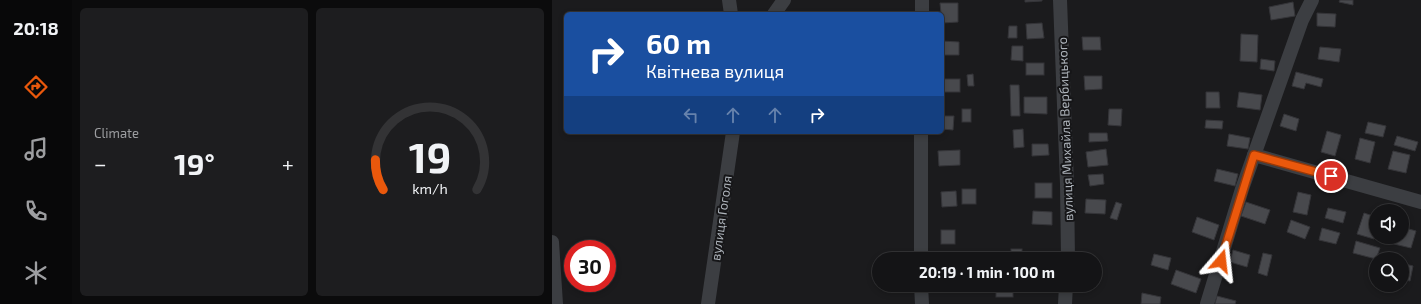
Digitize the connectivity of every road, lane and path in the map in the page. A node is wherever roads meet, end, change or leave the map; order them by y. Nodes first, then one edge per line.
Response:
1 (729, 0) edge
2 (784, 0) edge
3 (922, 0) edge
4 (1060, 0) edge
5 (1312, 0) edge
6 (731, 12) edge
7 (775, 12) edge
8 (922, 12) edge
9 (733, 134) edge
10 (921, 134) edge
11 (1254, 155) junction
12 (1421, 202) edge
13 (552, 242) edge
14 (921, 252) edge
15 (1068, 252) edge
16 (921, 292) edge
17 (1066, 292) edge
18 (556, 304) edge
19 (708, 304) edge
20 (922, 304) edge
21 (1065, 304) edge
22 (1207, 304) edge

1 - 6 street
2 - 7 street
3 - 8 street
4 - 15 street, вулиця Михайла Вербицького
5 - 11 street
9 - 19 street, вулиця Гоголя
10 - 14 street
11 - 12 street
11 - 22 street
13 - 18 street
16 - 20 street
17 - 21 street

